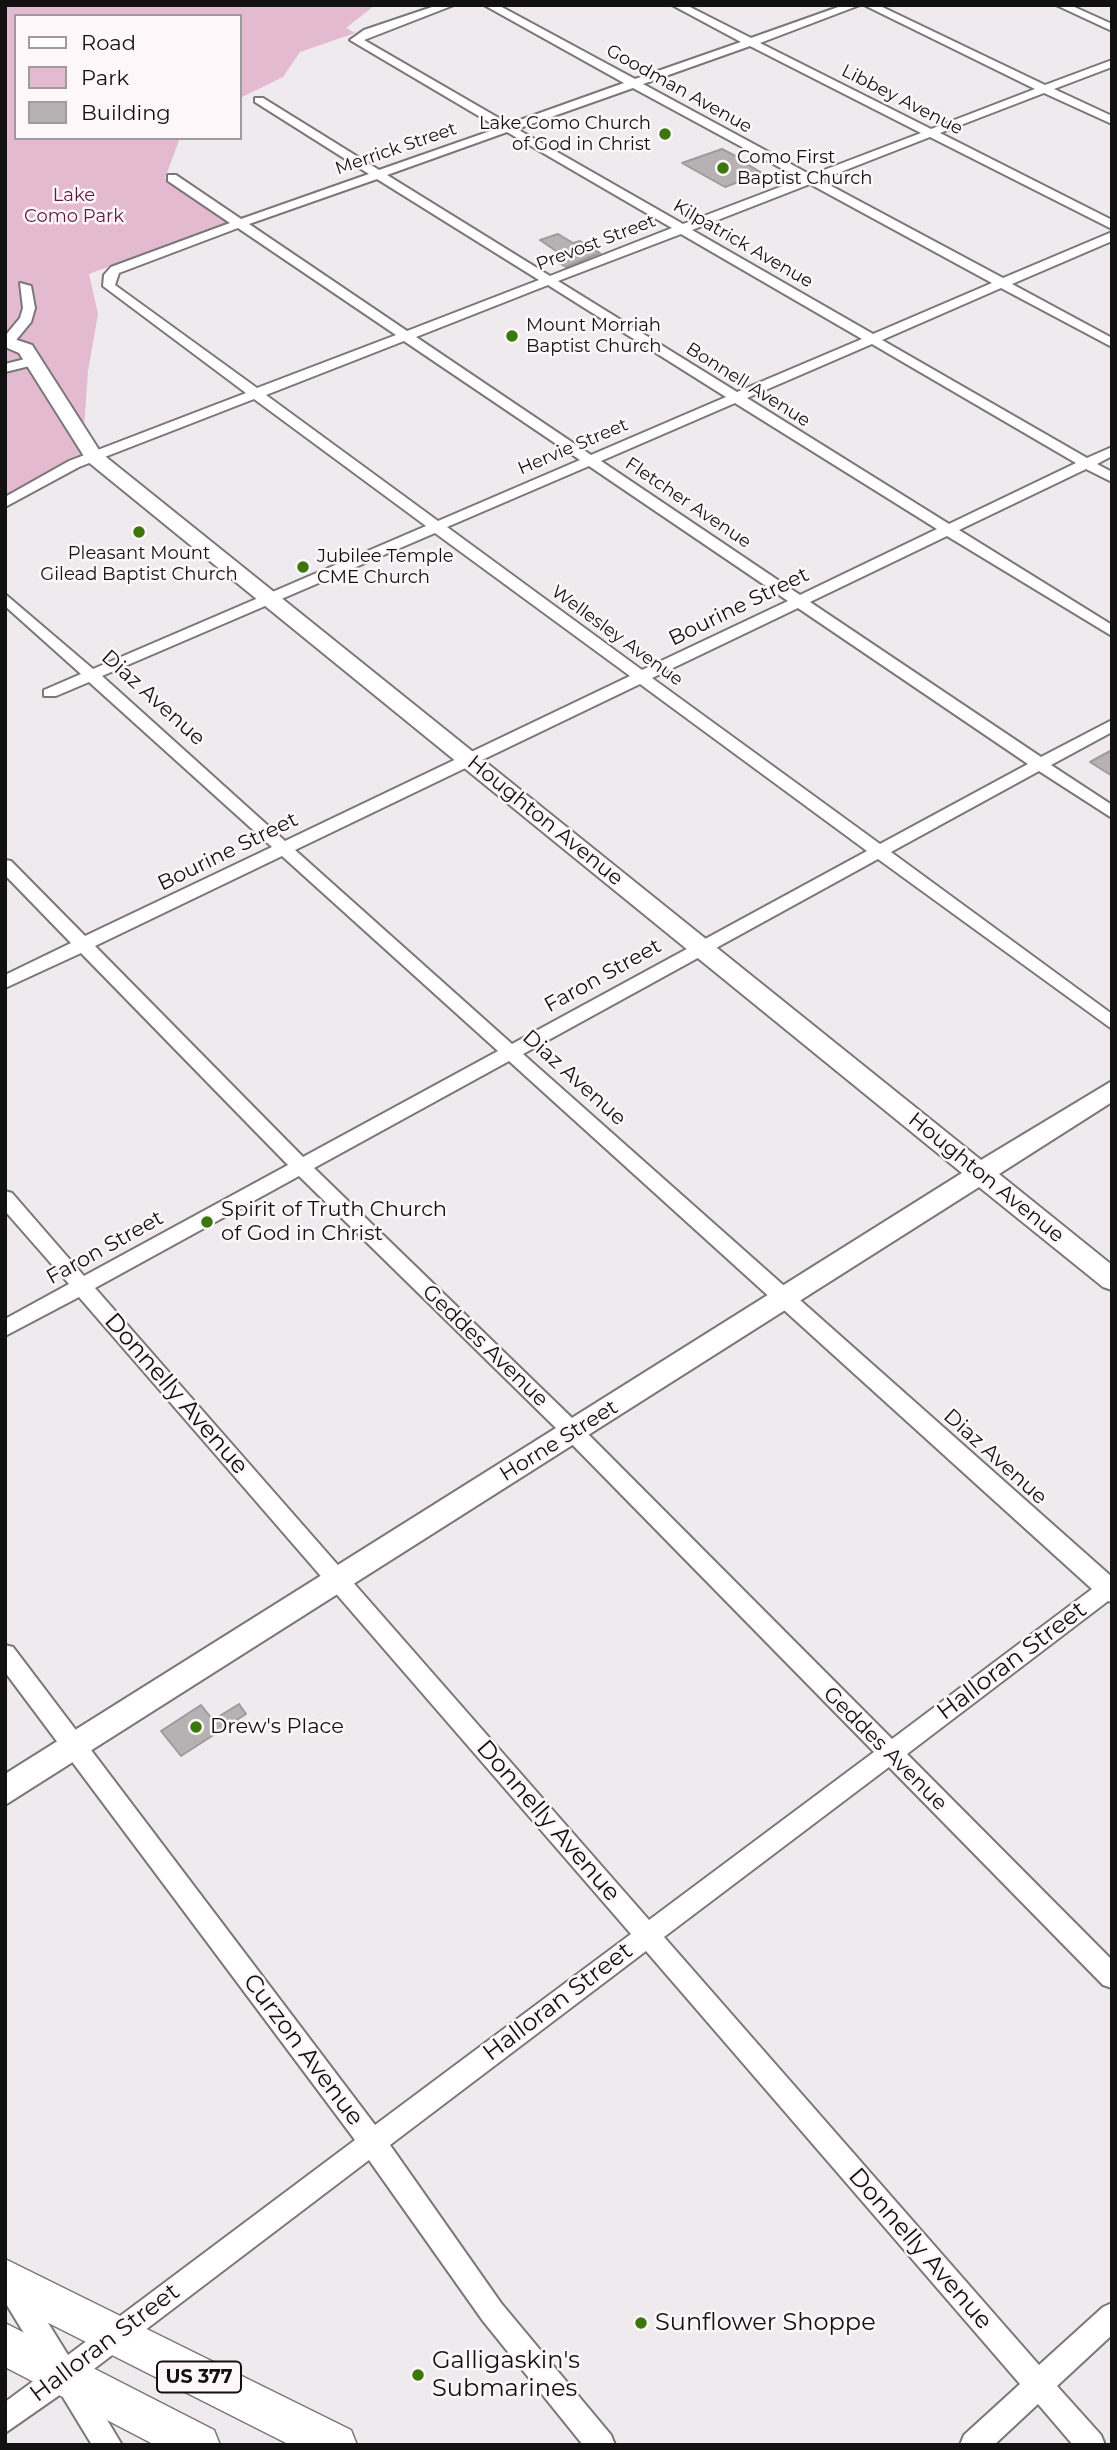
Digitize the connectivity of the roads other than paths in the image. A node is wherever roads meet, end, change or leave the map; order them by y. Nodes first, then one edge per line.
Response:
1 (449, 5) edge
2 (489, 5) edge
3 (677, 5) edge
4 (855, 5) edge
5 (869, 5) edge
6 (1061, 5) edge
7 (1112, 28) edge
8 (750, 42) junction
9 (1112, 63) edge
10 (633, 84) junction
11 (1044, 89) junction
12 (259, 100) dead end
13 (1112, 121) edge
14 (508, 128) junction
15 (930, 134) junction
16 (377, 174) junction
17 (172, 178) dead end
18 (811, 180) junction
19 (239, 223) junction
20 (1112, 225) edge
21 (682, 229) junction
22 (1112, 236) edge
23 (110, 275) joint
24 (548, 281) junction
25 (1001, 284) junction
26 (25, 286) dead end
27 (406, 336) junction
28 (873, 339) junction
29 (6, 341) edge
30 (1112, 343) edge
31 (33, 361) junction
32 (5, 368) edge
33 (255, 395) junction
34 (736, 398) junction
35 (1112, 451) edge
36 (94, 457) junction
37 (590, 460) junction
38 (1087, 463) junction
39 (1112, 478) edge
40 (5, 503) edge
41 (436, 527) junction
42 (948, 530) junction
43 (5, 598) edge
44 (269, 598) junction
45 (799, 601) junction
46 (1112, 632) edge
47 (93, 675) junction
48 (641, 677) junction
49 (50, 693) dead end
50 (1112, 725) edge
51 (468, 760) junction
52 (1040, 764) junction
53 (1112, 813) edge
54 (285, 848) junction
55 (878, 852) junction
56 (5, 865) edge
57 (84, 944) junction
58 (702, 948) junction
59 (5, 982) edge
60 (1112, 1023) edge
61 (512, 1052) junction
62 (1112, 1090) edge
63 (301, 1167) junction
64 (980, 1173) junction
65 (5, 1198) edge
66 (1112, 1280) edge
67 (82, 1286) junction
68 (784, 1297) junction
69 (5, 1328) edge
70 (572, 1432) junction
71 (338, 1580) junction
72 (1110, 1589) edge
73 (5, 1654) edge
74 (75, 1747) junction
75 (889, 1753) junction
76 (5, 1791) edge
77 (648, 1935) junction
78 (1112, 1977) edge
79 (372, 2143) junction
80 (6, 2278) edge
81 (1112, 2316) edge
82 (115, 2335) junction
83 (5, 2344) edge
84 (64, 2374) junction
85 (1038, 2384) junction
86 (5, 2418) edge
87 (108, 2445) edge
88 (199, 2445) edge
89 (336, 2445) edge
90 (601, 2445) edge
91 (974, 2445) edge
92 (1091, 2445) edge

1 - 14 street, Kilpatrick Avenue
2 - 10 street, Goodman Avenue
3 - 8 street, Libbey Avenue
4 - 8 street, Merrick Street
5 - 11 street
6 - 7 street
8 - 10 street, Merrick Street
8 - 15 street, Libbey Avenue
9 - 11 street, Prevost Street
10 - 14 street, Merrick Street
10 - 18 street, Goodman Avenue
11 - 13 street
11 - 15 street, Prevost Street
12 - 16 street, Bonnell Avenue
14 - 16 street, Merrick Street
14 - 21 street, Kilpatrick Avenue
15 - 18 street, Prevost Street
15 - 20 street, Libbey Avenue
16 - 19 street, Merrick Street
16 - 24 street, Bonnell Avenue
17 - 19 street, Fletcher Avenue
18 - 21 street, Prevost Street
18 - 25 street, Goodman Avenue
19 - 23 street, Merrick Street
19 - 27 street, Fletcher Avenue
21 - 24 street, Prevost Street
21 - 28 street, Kilpatrick Avenue
22 - 25 street, Hervie Street
23 - 33 street, Wellesley Avenue
24 - 27 street, Prevost Street
24 - 34 street, Bonnell Avenue
25 - 28 street, Hervie Street
25 - 30 street, Goodman Avenue
26 - 29 street
27 - 33 street, Prevost Street
27 - 37 street, Fletcher Avenue
28 - 34 street, Hervie Street
28 - 38 street, Kilpatrick Avenue
29 - 31 street, Houghton Avenue
31 - 32 street
31 - 36 street, Houghton Avenue
33 - 36 street, Prevost Street
33 - 41 street, Wellesley Avenue
34 - 37 street, Hervie Street
34 - 42 street, Bonnell Avenue
35 - 38 street, Bourine Street
36 - 40 street, Prevost Street
36 - 44 street, Houghton Avenue
37 - 41 street, Hervie Street
37 - 45 street, Fletcher Avenue
38 - 39 street, Kilpatrick Avenue
38 - 42 street, Bourine Street
41 - 44 street, Hervie Street
41 - 48 street, Wellesley Avenue
42 - 45 street, Bourine Street
42 - 46 street, Bonnell Avenue
43 - 47 street, Diaz Avenue
44 - 47 street, Hervie Street
44 - 51 street, Houghton Avenue
45 - 48 street, Bourine Street
45 - 52 street, Fletcher Avenue
47 - 49 street, Hervie Street
47 - 54 street, Diaz Avenue
48 - 51 street, Bourine Street
48 - 55 street, Wellesley Avenue
50 - 52 street, Faron Street
51 - 54 street, Bourine Street
51 - 58 street, Houghton Avenue
52 - 53 street, Fletcher Avenue
52 - 55 street, Faron Street
54 - 57 street, Bourine Street
54 - 61 street, Diaz Avenue
55 - 58 street, Faron Street
55 - 60 street, Wellesley Avenue
56 - 57 street, Geddes Avenue
57 - 59 street, Bourine Street
57 - 63 street, Geddes Avenue
58 - 61 street, Faron Street
58 - 64 street, Houghton Avenue
61 - 63 street, Faron Street
61 - 68 street, Diaz Avenue
62 - 64 street, Horne Street
63 - 67 street, Faron Street
63 - 70 street, Geddes Avenue
64 - 66 street, Houghton Avenue
64 - 68 street, Horne Street
65 - 67 street, Donnelly Avenue
67 - 69 street, Faron Street
67 - 71 street, Donnelly Avenue
68 - 70 street, Horne Street
68 - 72 street, Diaz Avenue
70 - 71 street, Horne Street
70 - 75 street, Geddes Avenue
71 - 74 street, Horne Street
71 - 77 street, Donnelly Avenue
72 - 75 street, Halloran Street
73 - 74 street, Curzon Avenue
74 - 76 street, Horne Street
74 - 79 street, Curzon Avenue
75 - 77 street, Halloran Street
75 - 78 street, Geddes Avenue
77 - 79 street, Halloran Street
77 - 85 street, Donnelly Avenue
79 - 82 street, Halloran Street
79 - 90 street, Curzon Avenue
80 - 82 main road, US 377
80 - 84 street
81 - 85 street
82 - 84 street, Halloran Street
82 - 89 main road, US 377
83 - 84 main road, US 377
84 - 86 street, Halloran Street
84 - 87 street
84 - 88 main road, US 377
85 - 91 street
85 - 92 street, Donnelly Avenue

